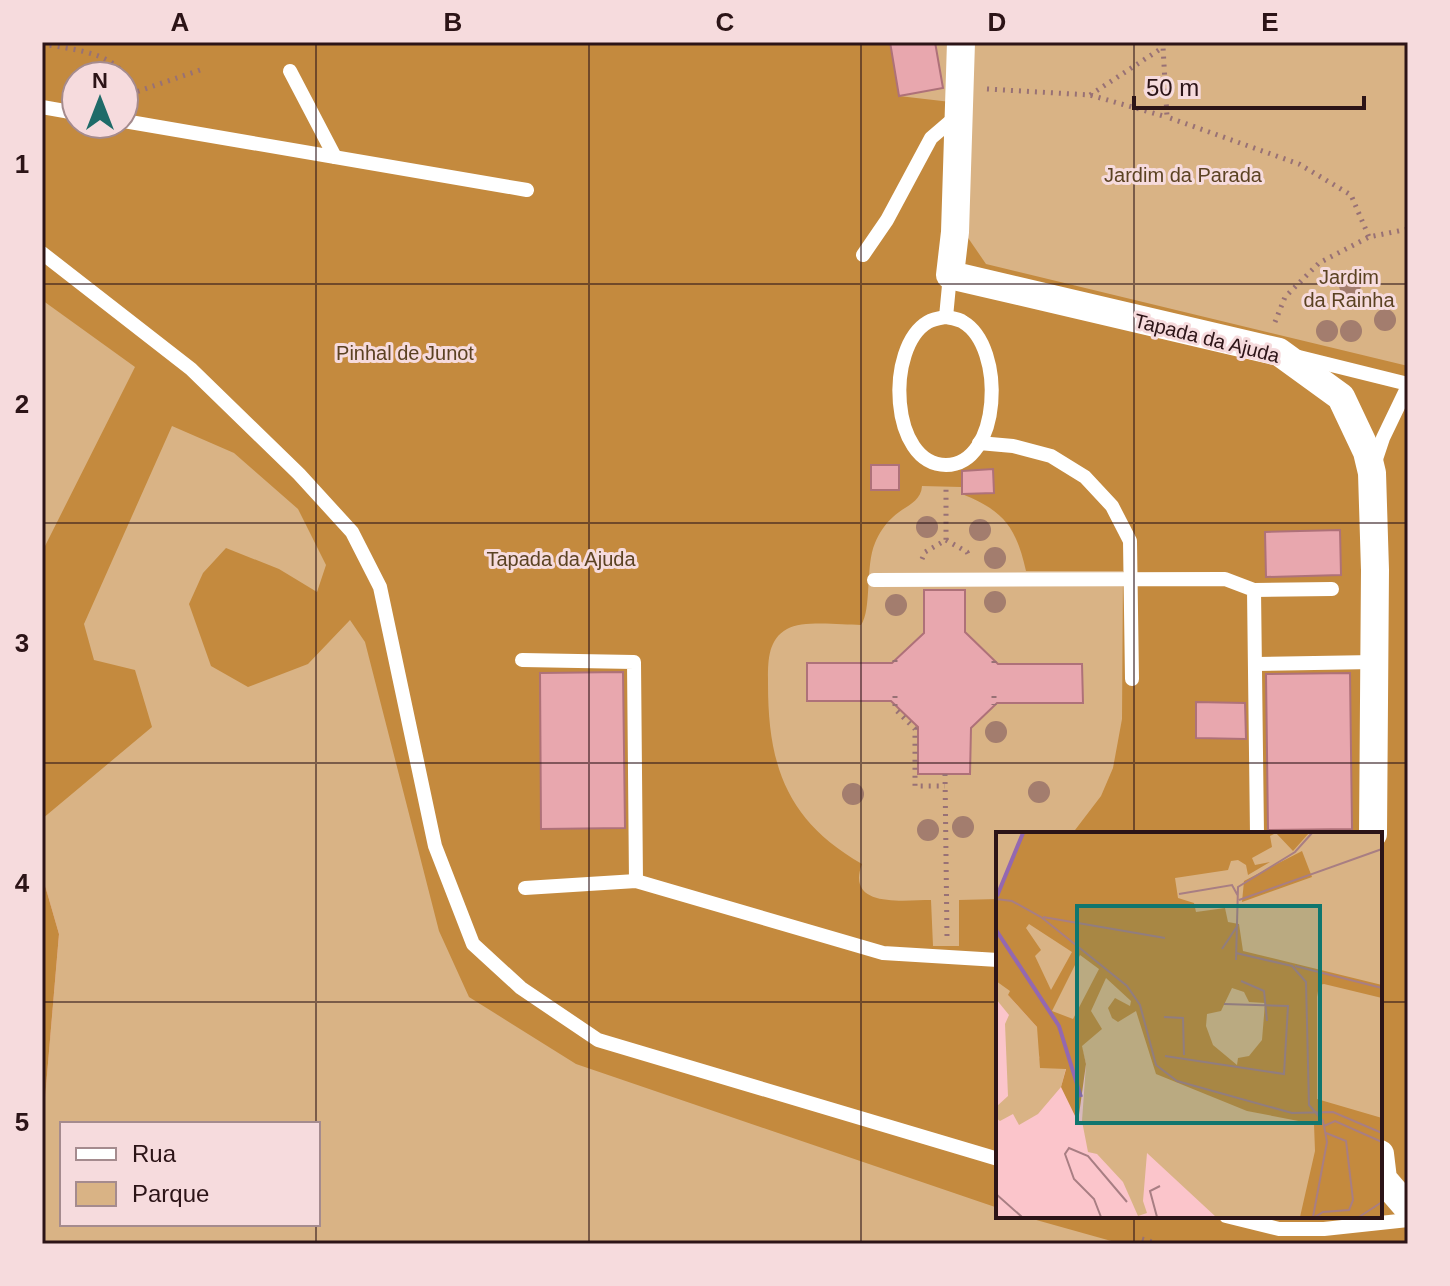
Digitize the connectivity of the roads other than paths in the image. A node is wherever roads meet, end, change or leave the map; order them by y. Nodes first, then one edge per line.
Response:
1 (961, 42) edge
2 (290, 71) dead end
3 (959, 114) junction
4 (140, 124) edge
5 (335, 157) junction
6 (527, 190) dead end
7 (42, 253) edge
8 (863, 255) dead end
9 (950, 275) junction
10 (946, 317) junction
11 (1271, 350) junction
12 (1408, 385) edge
13 (979, 443) junction
14 (1372, 473) junction
15 (1132, 579) junction
16 (874, 580) dead end
17 (1332, 589) dead end
18 (1254, 590) junction
19 (522, 660) dead end
20 (1374, 662) junction
21 (1257, 664) junction
22 (1132, 679) dead end
23 (1257, 832) edge
24 (1373, 832) edge
25 (636, 881) junction
26 (525, 888) dead end
27 (996, 960) edge
28 (996, 1158) edge
29 (1382, 1171) edge
30 (1408, 1208) edge
31 (1234, 1218) edge
32 (1408, 1220) edge

1 - 3 street
2 - 5 lane
3 - 8 lane
3 - 9 street
4 - 5 lane
5 - 6 lane
7 - 28 lane
9 - 10 lane
9 - 11 street, Tapada da Ajuda
10 - 13 lane
10 - 13 lane
11 - 12 lane
11 - 14 street, Tapada da Ajuda
12 - 14 lane
13 - 15 lane
14 - 20 street, Tapada da Ajuda
15 - 16 lane
15 - 18 lane
15 - 22 lane
17 - 18 lane
18 - 21 lane
19 - 25 lane
20 - 21 lane
20 - 24 street, Tapada da Ajuda
21 - 23 lane
25 - 26 lane
25 - 27 lane
29 - 30 street
31 - 32 lane

